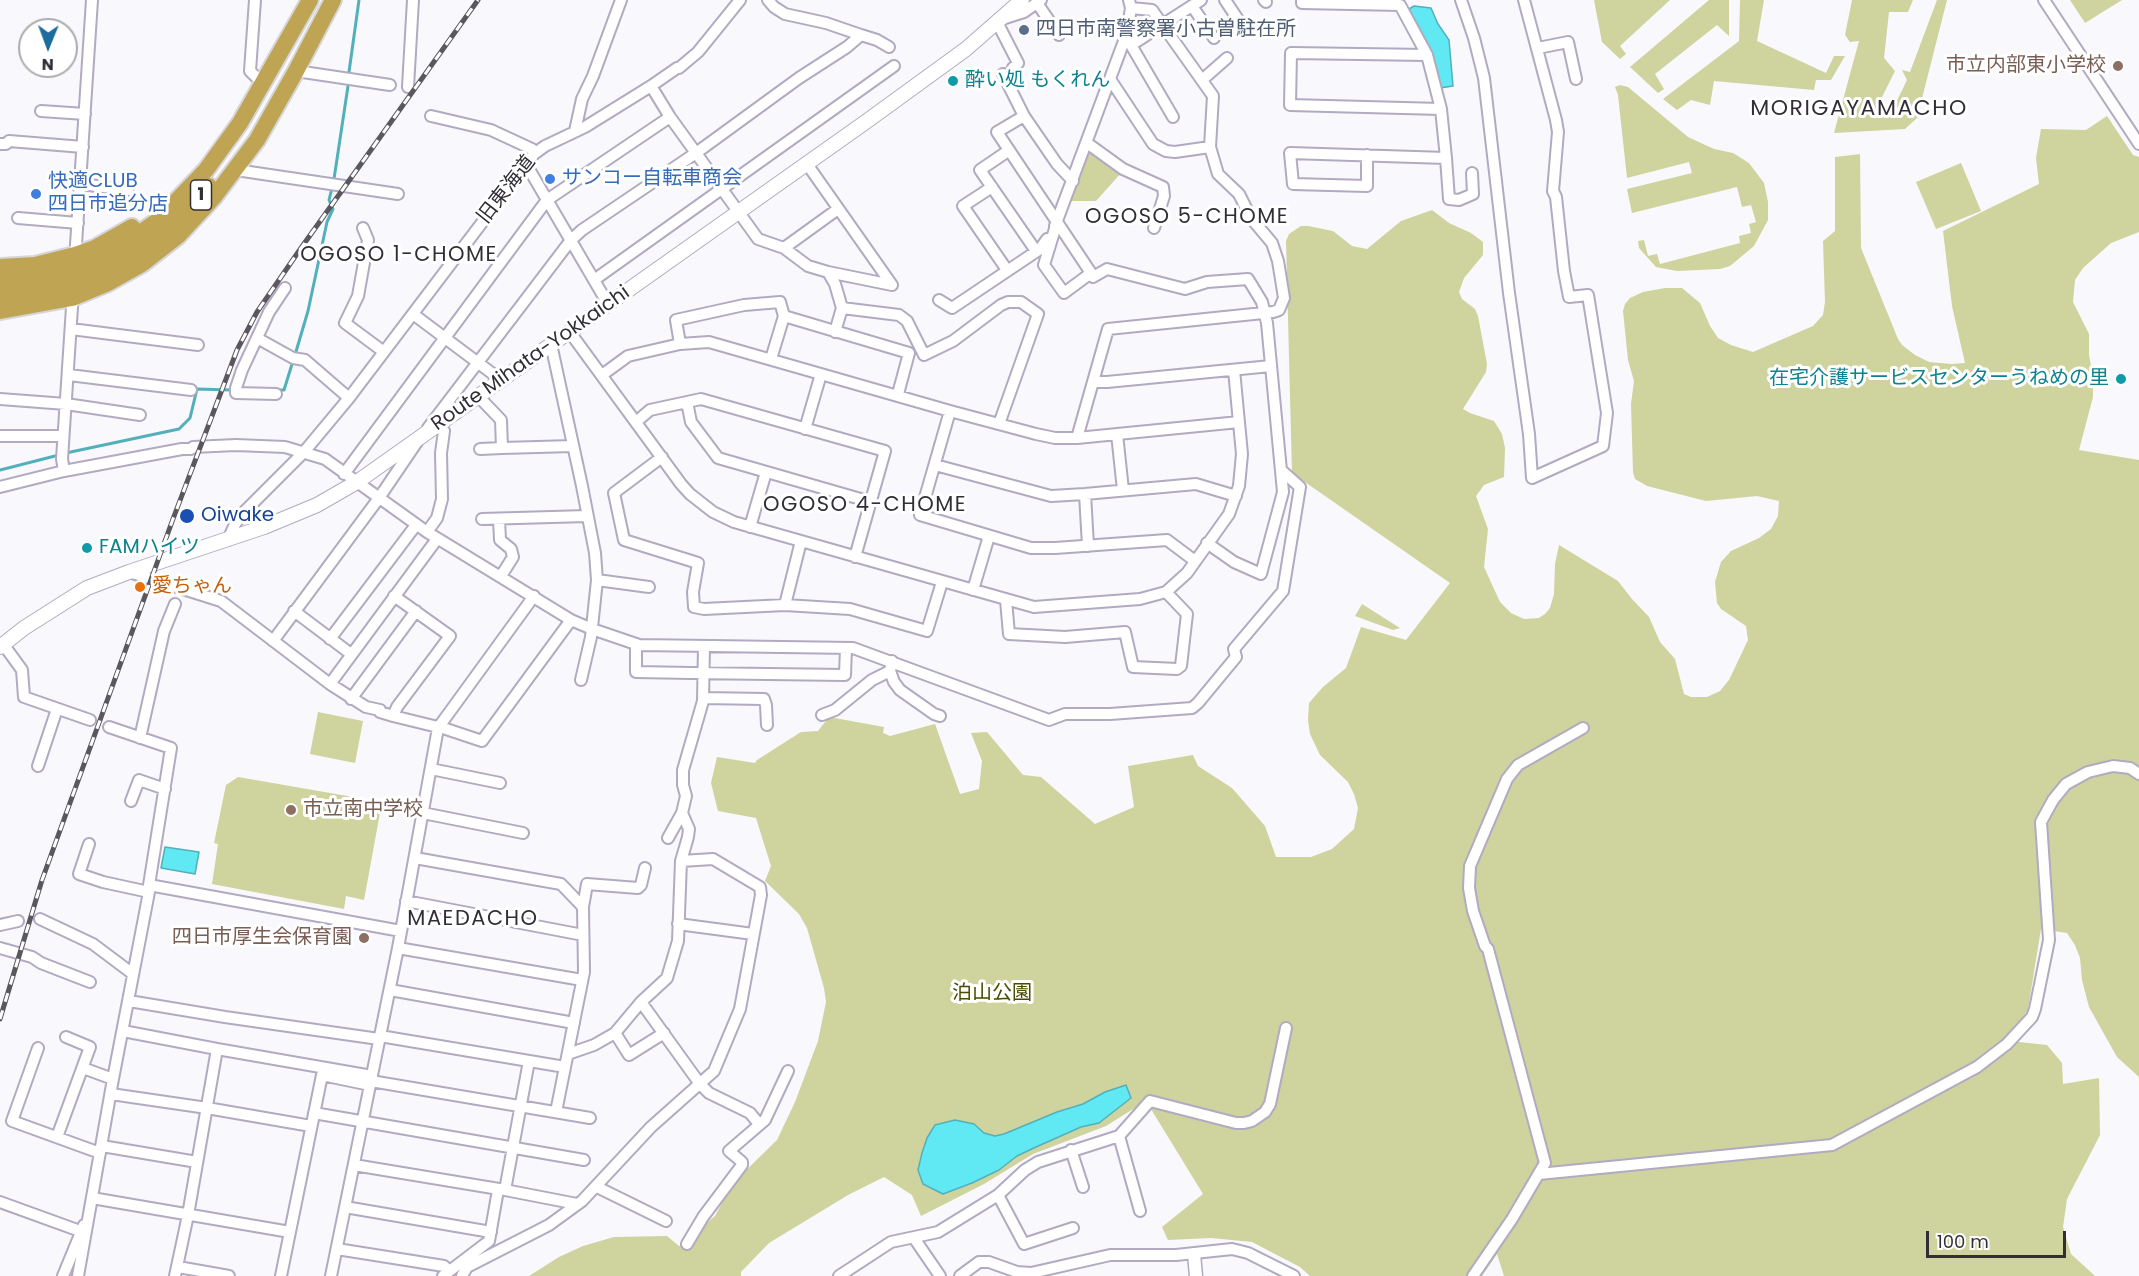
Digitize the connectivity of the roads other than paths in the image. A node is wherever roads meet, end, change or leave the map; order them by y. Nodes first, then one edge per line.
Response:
1 (92, 0) edge
2 (255, 0) edge
3 (303, 0) edge
4 (310, 0) edge
5 (325, 0) edge
6 (333, 0) edge
7 (413, 0) edge
8 (621, 0) edge
9 (740, 0) edge
10 (768, 0) edge
11 (1022, 0) edge
12 (1225, 0) edge
13 (1302, 0) edge
14 (1461, 0) edge
15 (1524, 0) edge
16 (2044, 0) edge
17 (1039, 2) edge
18 (1197, 3) edge
19 (1130, 4) edge
20 (999, 21) junction
21 (1239, 21) dead end
22 (1164, 25) junction
23 (1127, 33) junction
24 (861, 35) junction
25 (1059, 35) dead end
26 (1214, 38) dead end
27 (1134, 43) junction
28 (889, 47) dead end
29 (1538, 48) junction
30 (1427, 55) junction
31 (1227, 58) dead end
32 (894, 66) dead end
33 (296, 71) junction
34 (1003, 74) dead end
35 (255, 77) junction
36 (1110, 79) junction
37 (1576, 79) dead end
38 (1202, 80) junction
39 (390, 85) dead end
40 (651, 86) junction
41 (408, 87) dead end
42 (1022, 95) dead end
43 (1441, 109) junction
44 (41, 111) dead end
45 (85, 114) junction
46 (431, 116) dead end
47 (1024, 116) junction
48 (670, 117) junction
49 (1173, 117) dead end
50 (575, 131) junction
51 (1087, 143) junction
52 (0, 144) edge
53 (2139, 144) edge
54 (83, 147) junction
55 (1210, 147) junction
56 (1008, 151) junction
57 (696, 153) junction
58 (534, 154) junction
59 (1367, 155) junction
60 (1446, 158) junction
61 (526, 164) junction
62 (807, 164) junction
63 (236, 170) junction
64 (1472, 173) dead end
65 (1073, 181) junction
66 (81, 184) junction
67 (992, 187) junction
68 (723, 189) junction
69 (128, 190) dead end
70 (398, 194) dead end
71 (547, 200) junction
72 (838, 209) junction
73 (738, 213) junction
74 (18, 218) dead end
75 (1057, 222) junction
76 (78, 223) junction
77 (363, 228) dead end
78 (1154, 228) dead end
79 (571, 240) junction
80 (784, 248) junction
81 (1036, 251) junction
82 (75, 258) junction
83 (0, 267) edge
84 (1007, 270) junction
85 (828, 273) junction
86 (1091, 273) junction
87 (594, 280) junction
88 (0, 283) edge
89 (285, 288) dead end
90 (73, 295) junction
91 (0, 297) edge
92 (939, 300) dead end
93 (608, 304) junction
94 (842, 308) junction
95 (0, 311) edge
96 (1265, 313) junction
97 (413, 314) junction
98 (784, 316) junction
99 (71, 329) junction
100 (569, 331) junction
101 (835, 332) junction
102 (257, 338) junction
103 (444, 338) junction
104 (551, 344) junction
105 (680, 344) junction
106 (198, 345) dead end
107 (384, 352) junction
108 (771, 359) junction
109 (478, 364) junction
110 (1271, 366) junction
111 (1234, 370) junction
112 (821, 374) junction
113 (69, 375) junction
114 (602, 375) junction
115 (501, 380) junction
116 (1092, 382) junction
117 (191, 390) dead end
118 (276, 394) dead end
119 (898, 394) junction
120 (479, 397) junction
121 (349, 398) junction
122 (0, 399) edge
123 (687, 402) junction
124 (66, 404) junction
125 (950, 411) junction
126 (140, 415) dead end
127 (636, 422) junction
128 (1239, 422) junction
129 (999, 424) junction
130 (436, 427) junction
131 (805, 429) junction
132 (1117, 434) junction
133 (0, 436) edge
134 (63, 436) junction
135 (420, 438) junction
136 (1077, 438) junction
137 (573, 446) junction
138 (501, 448) junction
139 (480, 449) dead end
140 (303, 452) junction
141 (662, 457) junction
142 (934, 465) junction
143 (1281, 470) junction
144 (64, 471) junction
145 (766, 472) junction
146 (344, 474) junction
147 (357, 482) junction
148 (0, 487) edge
149 (1123, 490) junction
150 (1084, 494) junction
151 (1236, 496) junction
152 (379, 498) junction
153 (871, 502) junction
154 (587, 516) junction
155 (482, 519) dead end
156 (499, 519) junction
157 (416, 525) junction
158 (750, 527) junction
159 (427, 532) junction
160 (989, 536) junction
161 (437, 539) junction
162 (228, 540) junction
163 (801, 542) junction
164 (1207, 543) junction
165 (1088, 546) junction
166 (855, 557) junction
167 (1195, 561) junction
168 (129, 572) junction
169 (501, 576) junction
170 (597, 580) junction
171 (942, 582) junction
172 (649, 587) dead end
173 (973, 590) junction
174 (1166, 592) junction
175 (394, 596) junction
176 (534, 596) junction
177 (1006, 600) junction
178 (175, 604) dead end
179 (785, 605) junction
180 (294, 611) junction
181 (416, 611) junction
182 (572, 620) junction
183 (1262, 627) dead end
184 (592, 629) junction
185 (330, 639) junction
186 (273, 641) junction
187 (636, 644) junction
188 (2, 645) edge
189 (704, 646) junction
190 (846, 648) junction
191 (351, 654) junction
192 (1236, 657) junction
193 (891, 666) junction
194 (704, 673) junction
195 (581, 680) dead end
196 (330, 684) junction
197 (703, 698) junction
198 (351, 699) junction
199 (57, 709) junction
200 (822, 715) dead end
201 (393, 716) junction
202 (940, 716) dead end
203 (90, 720) dead end
204 (767, 725) dead end
205 (109, 727) dead end
206 (438, 728) junction
207 (1583, 728) dead end
208 (140, 738) junction
209 (38, 766) dead end
210 (431, 770) junction
211 (2139, 774) edge
212 (500, 783) dead end
213 (165, 789) junction
214 (131, 801) dead end
215 (423, 813) junction
216 (682, 813) junction
217 (523, 833) dead end
218 (668, 838) dead end
219 (89, 844) dead end
220 (415, 858) junction
221 (681, 861) junction
222 (645, 868) dead end
223 (149, 889) junction
224 (406, 901) junction
225 (583, 907) junction
226 (40, 919) dead end
227 (18, 921) dead end
228 (678, 924) junction
229 (0, 925) edge
230 (401, 931) junction
231 (753, 934) junction
232 (583, 935) junction
233 (0, 948) edge
234 (398, 948) junction
235 (133, 974) junction
236 (582, 980) junction
237 (90, 982) dead end
238 (390, 990) junction
239 (129, 1001) junction
240 (641, 1002) junction
241 (574, 1023) junction
242 (1286, 1028) dead end
243 (123, 1032) junction
244 (615, 1033) junction
245 (664, 1033) junction
246 (66, 1037) dead end
247 (380, 1038) junction
248 (39, 1048) dead end
249 (217, 1049) junction
250 (568, 1054) junction
251 (529, 1061) junction
252 (565, 1067) junction
253 (83, 1068) junction
254 (788, 1071) dead end
255 (113, 1079) junction
256 (371, 1081) junction
257 (700, 1084) junction
258 (111, 1094) junction
259 (521, 1106) junction
260 (207, 1108) junction
261 (556, 1112) junction
262 (314, 1113) junction
263 (0, 1116) edge
264 (590, 1118) dead end
265 (12, 1121) junction
266 (362, 1122) junction
267 (759, 1124) junction
268 (311, 1126) junction
269 (1119, 1136) junction
270 (57, 1137) junction
271 (513, 1148) junction
272 (101, 1150) junction
273 (1071, 1150) junction
274 (584, 1160) dead end
275 (198, 1162) junction
276 (354, 1165) junction
277 (1539, 1174) junction
278 (1083, 1186) dead end
279 (597, 1187) junction
280 (502, 1190) junction
281 (998, 1195) junction
282 (92, 1198) junction
283 (0, 1202) edge
284 (578, 1204) junction
285 (345, 1207) junction
286 (1140, 1211) dead end
287 (188, 1215) junction
288 (89, 1217) junction
289 (666, 1221) dead end
290 (1073, 1228) dead end
291 (80, 1231) junction
292 (290, 1232) junction
293 (491, 1232) junction
294 (914, 1238) junction
295 (687, 1244) dead end
296 (337, 1249) junction
297 (1194, 1254) junction
298 (1067, 1270) edge
299 (176, 1271) edge
300 (446, 1274) edge
301 (63, 1276) edge
302 (78, 1276) edge
303 (229, 1276) edge
304 (281, 1276) edge
305 (331, 1276) edge
306 (462, 1276) edge
307 (839, 1276) edge
308 (940, 1276) edge
309 (960, 1276) edge
310 (1196, 1276) edge
311 (1294, 1276) edge
312 (1473, 1276) edge

1 - 45 street
2 - 35 street
3 - 35 highway, 1
4 - 88 highway, 1
5 - 91 highway, 1
6 - 33 highway, 1
7 - 41 street
8 - 50 street
9 - 40 street, 旧東海道
10 - 24 street
11 - 20 main road, Route Mihata-Yokkaichi
12 - 21 street
13 - 30 street
14 - 29 street
15 - 29 street
16 - 53 street
17 - 20 street
17 - 25 street
18 - 22 street
18 - 26 street
19 - 22 street
19 - 23 street
20 - 42 street
20 - 62 main road, Route Mihata-Yokkaichi
22 - 27 street
22 - 38 street
23 - 27 street
23 - 36 street
24 - 28 street
24 - 57 street
27 - 49 street
29 - 37 street
30 - 43 street
30 - 43 street
31 - 38 street
32 - 68 street
33 - 39 street
33 - 63 highway, 1
34 - 47 street
35 - 82 highway, 1
36 - 51 street
36 - 55 street
38 - 55 street
40 - 48 street
40 - 50 street, 旧東海道
43 - 60 street
44 - 45 street
45 - 54 street
46 - 58 street
47 - 56 street
47 - 65 street
48 - 57 street
48 - 71 street
50 - 58 street, 旧東海道
51 - 65 street
51 - 78 street
52 - 54 street
54 - 66 street
55 - 96 street
56 - 67 street
56 - 75 street
57 - 68 street
57 - 79 street
58 - 61 street, 旧東海道
59 - 59 street
59 - 60 street
60 - 64 street
61 - 71 street
61 - 97 street, 旧東海道
62 - 72 street
62 - 73 main road, Route Mihata-Yokkaichi
63 - 70 street
63 - 90 highway, 1
65 - 75 street
66 - 69 street
66 - 76 street
67 - 81 street
67 - 84 street
68 - 73 street
68 - 87 street
71 - 79 street
71 - 103 street
72 - 80 street
72 - 85 street
73 - 80 street
73 - 93 main road, Route Mihata-Yokkaichi
74 - 76 street
75 - 81 street
75 - 86 street
75 - 86 street
76 - 82 street
77 - 107 street
79 - 87 street
79 - 109 street
80 - 85 street
81 - 84 street
82 - 83 highway, 1
84 - 92 street
85 - 94 street
86 - 96 street
87 - 93 street
89 - 102 street
90 - 95 highway, 1
90 - 99 street
93 - 100 main road, Route Mihata-Yokkaichi
94 - 101 street
94 - 129 street
96 - 110 street
96 - 116 street
97 - 103 street
97 - 107 street, 旧東海道
98 - 101 street
98 - 105 street
98 - 108 street
99 - 106 street
99 - 113 street
100 - 104 main road, Route Mihata-Yokkaichi
100 - 114 street
101 - 119 street
102 - 118 street
102 - 121 street
103 - 109 street
103 - 146 street
104 - 115 main road, Route Mihata-Yokkaichi
104 - 137 street
105 - 108 street
105 - 114 street
107 - 121 street, 旧東海道
108 - 112 street
109 - 115 street
109 - 135 street
110 - 111 street
110 - 143 street
111 - 116 street
111 - 128 street
112 - 119 street
112 - 131 street
113 - 117 street
113 - 124 street
114 - 127 street
115 - 120 main road, Route Mihata-Yokkaichi
116 - 136 street
119 - 125 street
120 - 130 main road, Route Mihata-Yokkaichi
120 - 138 street
121 - 140 street, 旧東海道
122 - 124 street
123 - 127 street
123 - 131 street
123 - 145 street
124 - 126 street
124 - 134 street
125 - 129 street
125 - 142 street
127 - 141 street
128 - 132 street
128 - 151 street
129 - 136 street
130 - 135 main road, Route Mihata-Yokkaichi
130 - 159 street
131 - 153 street
132 - 136 street
132 - 149 street
133 - 134 street
134 - 144 street
135 - 147 main road, Route Mihata-Yokkaichi
135 - 152 street
137 - 138 street
137 - 154 street
138 - 139 street
140 - 144 street
140 - 146 street
140 - 162 street, 旧東海道
141 - 158 street
141 - 179 street
142 - 150 street
142 - 160 street
143 - 164 street
143 - 192 street
144 - 148 street
145 - 153 street
145 - 158 street
146 - 147 street
147 - 152 street
147 - 162 main road, Route Mihata-Yokkaichi
149 - 150 street
149 - 151 street
150 - 165 street
151 - 164 street
152 - 157 street
152 - 180 street
153 - 166 street
154 - 156 street
154 - 170 street
155 - 156 street
156 - 169 street
157 - 159 street
157 - 185 street
158 - 163 street
159 - 161 street
160 - 165 street
160 - 173 street
161 - 169 street
161 - 175 street
162 - 168 main road, Route Mihata-Yokkaichi
163 - 166 street
163 - 179 street
164 - 167 street
165 - 167 street
166 - 171 street
167 - 174 street
168 - 186 street
168 - 188 main road, Route Mihata-Yokkaichi
169 - 176 street
170 - 172 street
170 - 184 street
171 - 173 street
171 - 179 street
173 - 177 street
174 - 177 street
174 - 177 street
175 - 181 street
175 - 191 street
176 - 182 street
176 - 206 street
178 - 208 street
180 - 185 street
180 - 186 street
181 - 198 street
181 - 201 street
182 - 184 street
182 - 206 street
183 - 192 street
184 - 187 street
184 - 195 street
185 - 191 street
186 - 196 street
187 - 189 street
187 - 194 street
188 - 199 street
189 - 190 street
189 - 194 street
190 - 193 street
190 - 194 street
191 - 196 street
192 - 193 street
193 - 200 street
193 - 202 street
194 - 197 street
196 - 198 street
197 - 204 street
197 - 216 street
198 - 201 street
199 - 203 street
199 - 209 street
201 - 206 street
205 - 208 street
206 - 210 street
207 - 277 street
208 - 213 street
210 - 212 street
210 - 215 street
211 - 277 street
213 - 214 street
213 - 223 street
215 - 217 street
215 - 220 street
216 - 218 street
216 - 221 street
219 - 223 street
220 - 224 street
220 - 225 street
221 - 228 street
221 - 231 street
222 - 225 street
223 - 230 street
223 - 235 street
224 - 230 street
224 - 232 street
225 - 232 street
226 - 235 street
227 - 229 street
228 - 231 street
228 - 240 street
230 - 234 street
231 - 257 street
232 - 236 street
233 - 237 street
234 - 236 street
234 - 238 street
235 - 239 street
236 - 241 street
238 - 241 street
238 - 247 street
239 - 243 street
239 - 247 street
240 - 244 street
240 - 245 street
241 - 250 street
242 - 269 street
243 - 249 street
243 - 255 street
244 - 245 street
244 - 250 street
245 - 257 street
246 - 253 street
247 - 251 street
247 - 256 street
248 - 265 street
249 - 256 street
249 - 260 street
250 - 252 street
251 - 252 street
251 - 259 street
252 - 261 street
253 - 255 street
253 - 270 street
254 - 267 street
255 - 258 street
256 - 259 street
256 - 262 street
256 - 266 street
257 - 267 street
257 - 279 street
258 - 260 street
258 - 272 street
259 - 261 street
259 - 271 street
260 - 268 street
260 - 275 street
261 - 264 street
262 - 266 street
262 - 268 street
263 - 265 street
265 - 270 street
266 - 271 street
266 - 276 street
267 - 295 street
268 - 292 street
269 - 273 street
269 - 286 street
270 - 272 street
271 - 274 street
271 - 280 street
272 - 275 street
272 - 282 street
273 - 278 street
273 - 281 street
275 - 287 street
276 - 280 street
276 - 285 street
277 - 312 street
279 - 284 street
279 - 289 street
280 - 284 street
280 - 293 street
281 - 290 street
281 - 294 street
282 - 287 street
282 - 288 street
283 - 291 street
284 - 306 street
285 - 293 street
285 - 296 street
287 - 292 street
287 - 299 street
288 - 291 street
288 - 302 street
291 - 301 street
292 - 304 street
293 - 300 street
294 - 307 street
294 - 308 street
296 - 300 street
296 - 305 street
297 - 298 street
297 - 310 street
297 - 311 street
298 - 309 street
299 - 303 street

